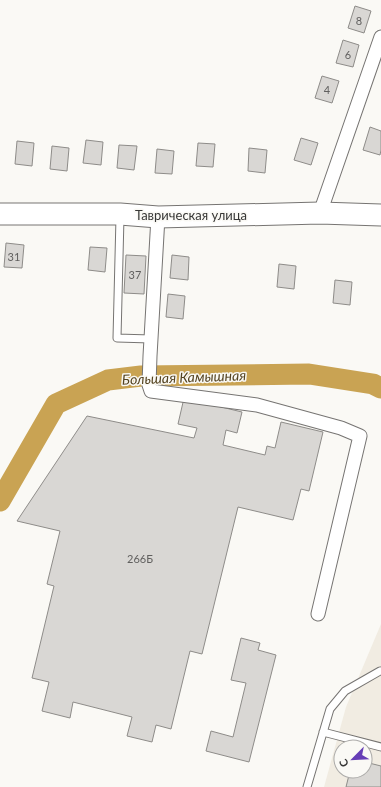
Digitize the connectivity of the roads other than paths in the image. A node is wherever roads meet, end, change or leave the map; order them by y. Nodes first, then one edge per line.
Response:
1 (381, 37) edge
2 (320, 213) junction
3 (0, 214) edge
4 (120, 214) junction
5 (381, 215) edge
6 (158, 216) junction
7 (151, 339) junction
8 (318, 614) dead end
9 (380, 671) edge
10 (323, 732) junction
11 (381, 747) edge
12 (307, 787) edge

1 - 2 street
2 - 5 main road, Таврическая улица
2 - 6 main road, Таврическая улица
3 - 4 main road, Таврическая улица
4 - 6 main road, Таврическая улица
4 - 7 lane
6 - 7 street
7 - 8 street
9 - 10 lane
10 - 11 lane
10 - 12 lane

